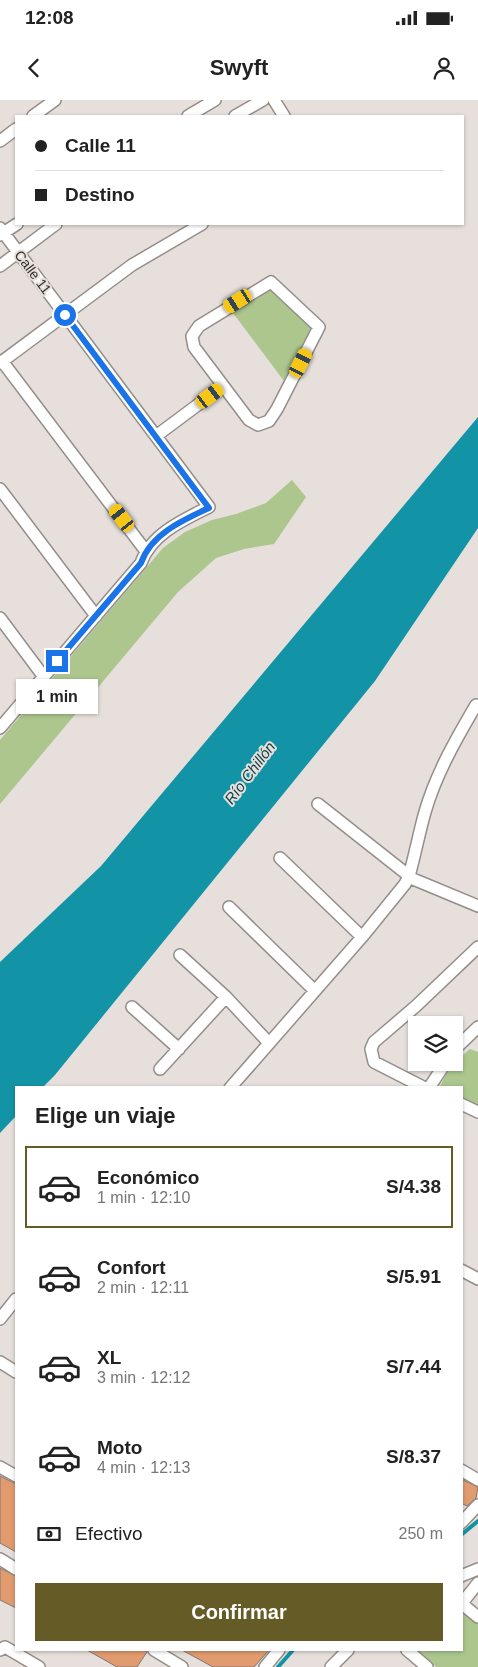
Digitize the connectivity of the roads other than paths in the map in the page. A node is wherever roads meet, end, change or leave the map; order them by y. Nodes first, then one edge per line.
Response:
1 (55, 100) edge
2 (215, 100) edge
3 (263, 100) edge
4 (274, 100) edge
5 (34, 115) edge
6 (190, 115) edge
7 (237, 115) edge
8 (283, 115) edge
9 (15, 130) edge
10 (0, 141) edge
11 (15, 225) edge
12 (55, 225) edge
13 (200, 225) edge
14 (1, 232) edge
15 (18, 252) junction
16 (0, 266) edge
17 (65, 315) junction
18 (1, 362) edge
19 (223, 386) junction
20 (156, 436) junction
21 (0, 489) edge
22 (145, 550) junction
23 (96, 616) junction
24 (0, 618) edge
25 (44, 677) junction
26 (477, 702) edge
27 (478, 721) edge
28 (0, 728) edge
29 (318, 804) dead end
30 (280, 858) dead end
31 (409, 876) junction
32 (478, 906) edge
33 (229, 907) dead end
34 (362, 937) junction
35 (478, 947) edge
36 (180, 955) dead end
37 (315, 991) junction
38 (226, 997) junction
39 (132, 1007) dead end
40 (478, 1027) edge
41 (463, 1041) edge
42 (269, 1043) junction
43 (179, 1049) junction
44 (160, 1069) dead end
45 (439, 1071) edge
46 (232, 1086) edge
47 (423, 1086) edge
48 (428, 1086) edge
49 (463, 1105) edge
50 (478, 1112) edge
51 (463, 1271) edge
52 (478, 1279) edge
53 (15, 1300) edge
54 (0, 1319) edge
55 (0, 1362) edge
56 (15, 1371) edge
57 (0, 1467) edge
58 (463, 1471) edge
59 (15, 1475) edge
60 (478, 1480) edge
61 (478, 1504) edge
62 (463, 1521) edge
63 (0, 1559) edge
64 (15, 1568) edge
65 (478, 1569) edge
66 (463, 1575) edge
67 (478, 1583) edge
68 (463, 1602) edge
69 (463, 1604) edge
70 (478, 1617) edge
71 (0, 1650) edge
72 (156, 1651) edge
73 (278, 1651) edge
74 (347, 1651) edge
75 (408, 1651) edge
76 (39, 1667) edge
77 (182, 1667) edge
78 (265, 1667) edge
79 (331, 1667) edge
80 (427, 1667) edge

1 - 5 street
2 - 6 street
3 - 7 street
4 - 8 street
9 - 10 street
11 - 14 street
12 - 15 street
13 - 17 street
14 - 15 street, Calle 11
15 - 16 street
15 - 17 street, Calle 11
17 - 18 street
17 - 20 street, Calle 11
18 - 22 street
19 - 19 street
19 - 20 street
20 - 22 street, Calle 11
21 - 23 street
22 - 23 street
23 - 25 street
24 - 25 street
25 - 28 street
26 - 27 street
26 - 31 street
29 - 31 street
30 - 34 street
31 - 32 street
31 - 34 street
33 - 37 street
34 - 37 street
35 - 47 street
36 - 38 street
37 - 42 street
38 - 42 street
38 - 43 street
39 - 43 street
40 - 41 street
42 - 46 street
43 - 44 street
45 - 48 street
49 - 50 street
51 - 52 street
53 - 54 street
55 - 56 street
57 - 59 street
58 - 60 street
61 - 62 street
63 - 64 street
65 - 66 street
67 - 68 street
69 - 70 street
71 - 76 street
72 - 77 street
73 - 78 street
74 - 79 street
75 - 80 street

